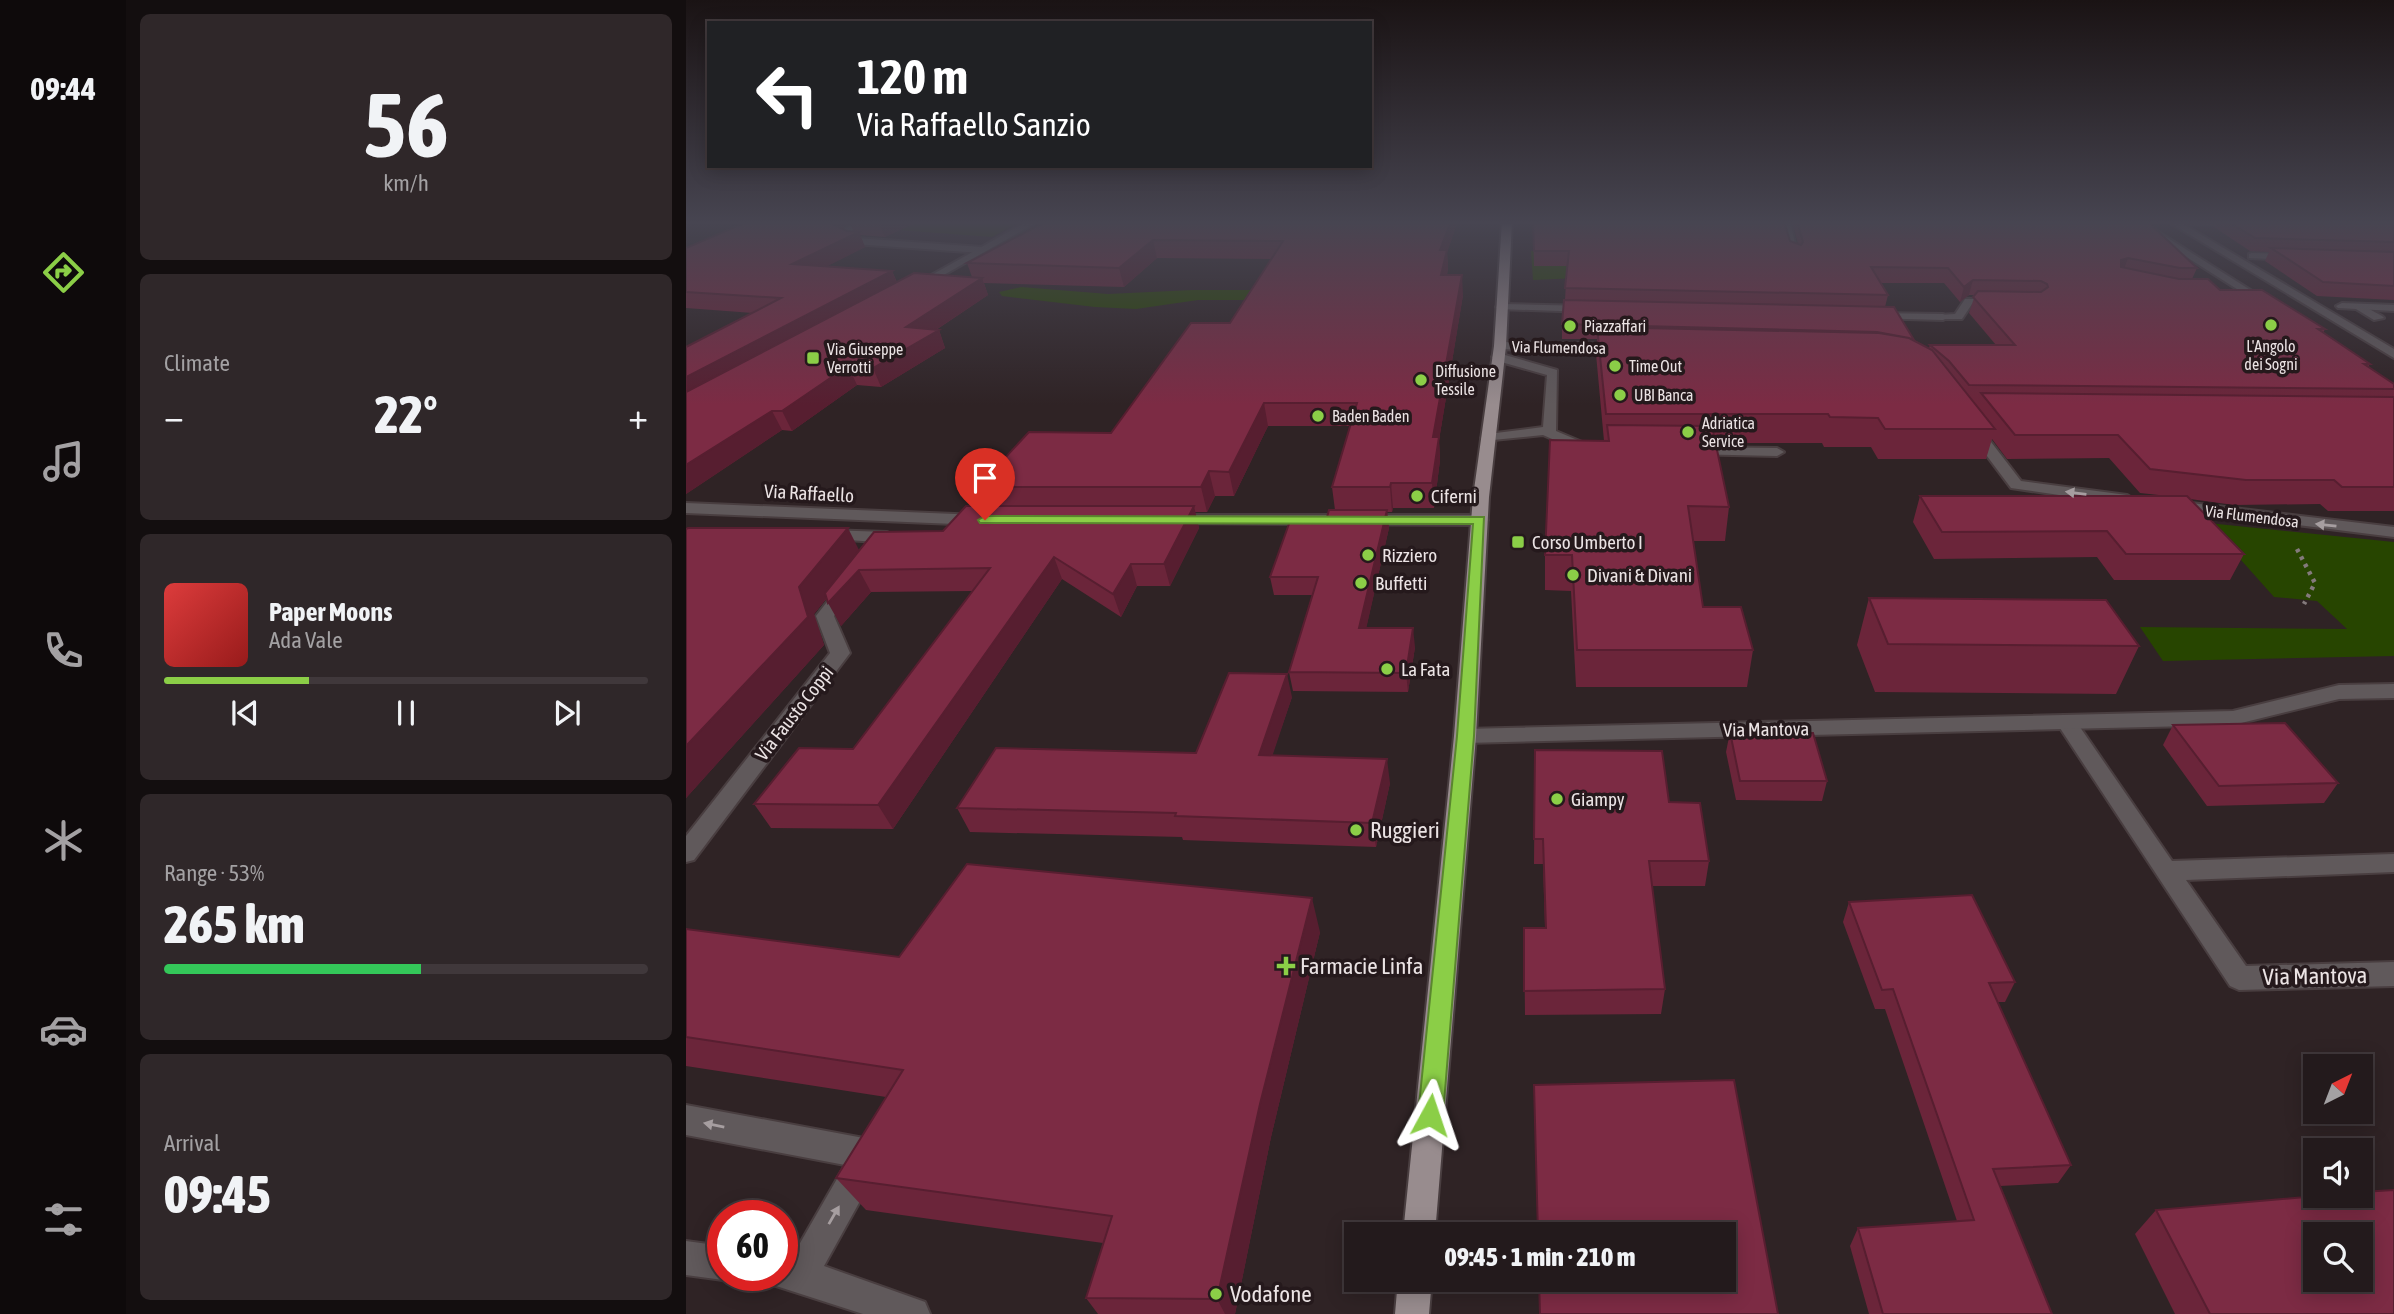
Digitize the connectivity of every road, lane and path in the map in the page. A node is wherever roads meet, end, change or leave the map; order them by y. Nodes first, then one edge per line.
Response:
1 (922, 282) edge
2 (1503, 282) edge
3 (2232, 282) edge
4 (2274, 282) edge
5 (2216, 289) edge
6 (2243, 289) junction
7 (908, 290) edge
8 (2009, 302) edge
9 (2342, 306) edge
10 (1502, 307) junction
11 (2360, 307) junction
12 (2394, 308) edge
13 (1598, 309) edge
14 (2277, 311) edge
15 (1860, 315) edge
16 (2378, 318) dead end
17 (1630, 348) edge
18 (1499, 351) junction
19 (2394, 354) edge
20 (1964, 416) edge
21 (1545, 431) junction
22 (1488, 438) junction
23 (1600, 450) edge
24 (1679, 451) edge
25 (1777, 452) edge
26 (2137, 501) edge
27 (2164, 505) edge
28 (686, 508) edge
29 (2272, 519) junction
30 (999, 520) edge
31 (1150, 520) edge
32 (1480, 520) junction
33 (2394, 532) edge
34 (809, 534) edge
35 (872, 557) edge
36 (856, 577) edge
37 (2304, 604) dead end
38 (2394, 691) edge
39 (2066, 722) junction
40 (1465, 736) junction
41 (686, 853) edge
42 (2394, 863) edge
43 (2166, 871) junction
44 (2394, 974) edge
45 (686, 1120) edge
46 (1420, 1222) edge
47 (686, 1258) edge
48 (707, 1261) edge
49 (798, 1262) edge
50 (798, 1275) edge
51 (1414, 1292) edge
52 (914, 1314) edge
53 (1412, 1314) edge

1 - 7 street
2 - 10 main road
3 - 6 street
4 - 19 street
5 - 6 street
6 - 14 street
8 - 15 street
9 - 11 street
10 - 13 street
10 - 18 main road
11 - 12 street
11 - 16 street
17 - 18 street, Via Flumendosa
18 - 21 street
18 - 22 main road
26 -> 20 street
21 - 22 street
21 - 23 street
22 - 32 main road
24 - 25 street
27 - 29 street, Via Flumendosa
28 - 30 street, Via Raffaello
33 -> 29 street, Via Flumendosa
29 - 37 path
31 - 32 street
32 - 40 main road
34 - 35 street
36 - 41 street, Via Fausto Coppi
38 - 39 street, Via Mantova
39 - 40 street, Via Mantova
39 - 43 street, Via Mantova
40 - 46 main road
42 - 43 street
43 - 44 street, Via Mantova
49 -> 45 street
47 - 48 street
50 - 52 street
51 - 53 main road

